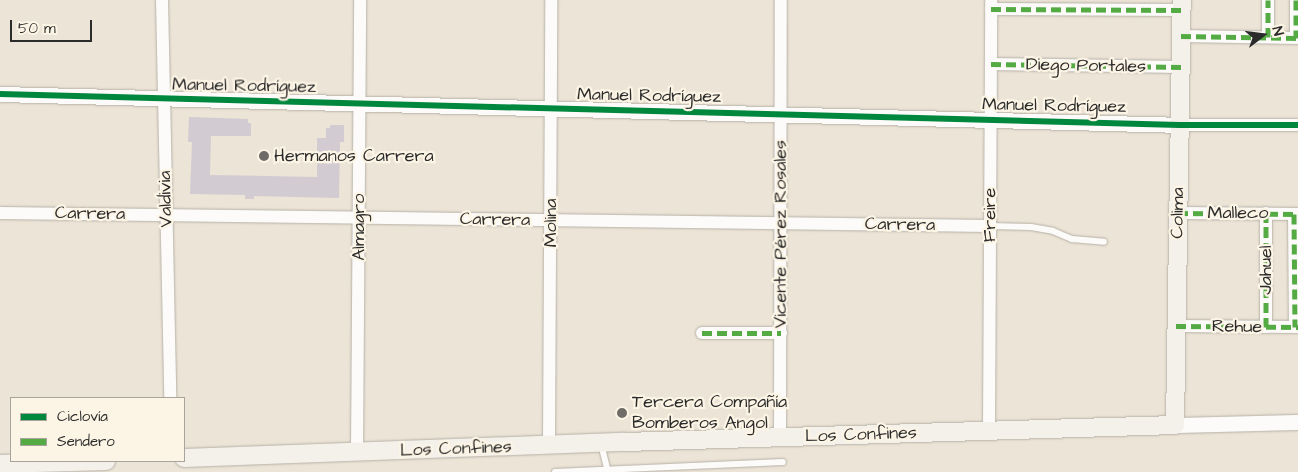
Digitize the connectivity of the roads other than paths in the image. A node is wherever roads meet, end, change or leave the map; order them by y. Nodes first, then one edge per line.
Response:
1 (162, 0) edge
2 (360, 0) edge
3 (552, 0) edge
4 (781, 0) edge
5 (1268, 0) edge
6 (1296, 0) edge
7 (991, 4) edge
8 (1182, 5) edge
9 (1181, 36) junction
10 (1268, 37) junction
11 (1297, 38) edge
12 (991, 64) junction
13 (1180, 67) junction
14 (0, 94) edge
15 (164, 99) junction
16 (360, 103) junction
17 (552, 108) junction
18 (781, 114) junction
19 (991, 120) junction
20 (1180, 124) junction
21 (1298, 125) edge
22 (0, 213) edge
23 (1178, 213) junction
24 (1266, 214) junction
25 (1296, 214) edge
26 (166, 215) junction
27 (359, 218) junction
28 (551, 220) junction
29 (781, 224) junction
30 (990, 226) junction
31 (1104, 242) dead end
32 (1176, 326) junction
33 (1266, 327) junction
34 (1296, 327) edge
35 (702, 333) dead end
36 (780, 333) junction
37 (170, 397) edge
38 (1298, 422) edge
39 (1174, 425) junction
40 (989, 431) junction
41 (780, 437) junction
42 (600, 443) junction
43 (549, 445) junction
44 (357, 454) junction
45 (185, 458) edge
46 (46, 462) joint
47 (782, 462) dead end
48 (0, 464) edge
49 (608, 471) edge
50 (20, 472) edge
51 (555, 472) edge

1 - 15 street, Valdivia
2 - 16 street, Almagro
3 - 17 street, Molina
4 - 18 street, Vicente Pérez Rosales
5 - 10 street
6 - 11 street
7 - 8 street
7 - 12 street, Freire
8 - 9 main road, Colima
9 - 10 street
9 - 13 main road, Colima
10 - 11 street
12 - 13 street, Diego Portales
12 - 19 street, Freire
13 - 20 main road, Colima
14 - 15 street, Manuel Rodríguez
15 - 16 street, Manuel Rodríguez
15 - 26 street, Valdivia
16 - 17 street, Manuel Rodríguez
16 - 27 street, Almagro
17 - 18 street, Manuel Rodríguez
17 - 28 street, Molina
18 - 19 street, Manuel Rodríguez
18 - 29 street, Vicente Pérez Rosales
19 - 20 street, Manuel Rodríguez
19 - 30 street, Freire
20 - 21 street, Manuel Rodríguez
20 - 23 main road, Colima
22 - 26 street, Carrera
23 - 24 street, Malleco
23 - 32 main road, Colima
24 - 25 street, Malleco
24 - 33 street, Jahuel
25 - 34 street, Jahuel
26 - 27 street, Carrera
26 - 37 street, Valdivia
27 - 28 street, Carrera
27 - 44 street, Almagro
28 - 29 street, Carrera
28 - 43 street, Molina
29 - 30 street, Carrera
29 - 36 street, Vicente Pérez Rosales
30 - 31 lane
30 - 40 street, Freire
32 - 33 street, Rehue
32 - 39 main road, Colima
33 - 34 street, Rehue
35 - 36 street
36 - 41 street, Vicente Pérez Rosales
38 - 39 street, Los Confines
39 - 40 main road, Los Confines
40 - 41 main road, Los Confines
41 - 42 main road, Los Confines
42 - 43 main road, Los Confines
42 - 49 lane
43 - 44 main road, Los Confines
44 - 45 main road, Los Confines
46 - 48 main road
46 - 50 main road
47 - 49 lane
49 - 51 lane

